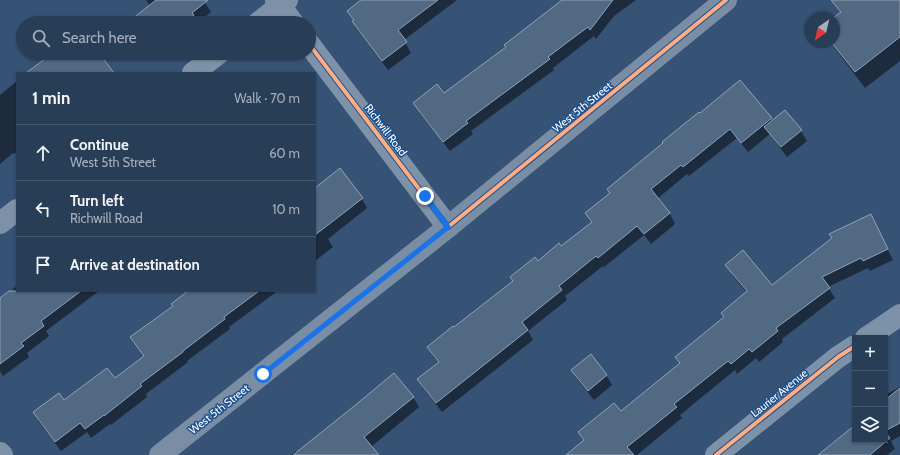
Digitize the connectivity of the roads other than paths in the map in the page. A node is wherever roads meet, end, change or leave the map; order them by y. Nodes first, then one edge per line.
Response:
1 (726, 0) edge
2 (281, 2) edge
3 (266, 16) edge
4 (289, 16) edge
5 (316, 53) edge
6 (210, 60) edge
7 (194, 72) edge
8 (16, 211) edge
9 (0, 223) edge
10 (448, 227) junction
11 (900, 315) edge
12 (870, 335) edge
13 (852, 348) edge
14 (160, 455) edge
15 (716, 455) edge

1 - 10 main road, West 5th Street
2 - 3 street
2 - 4 street
5 - 10 street, Richwill Road
6 - 7 street
8 - 9 street
10 - 14 main road, West 5th Street
11 - 12 street
13 - 15 street, Laurier Avenue

